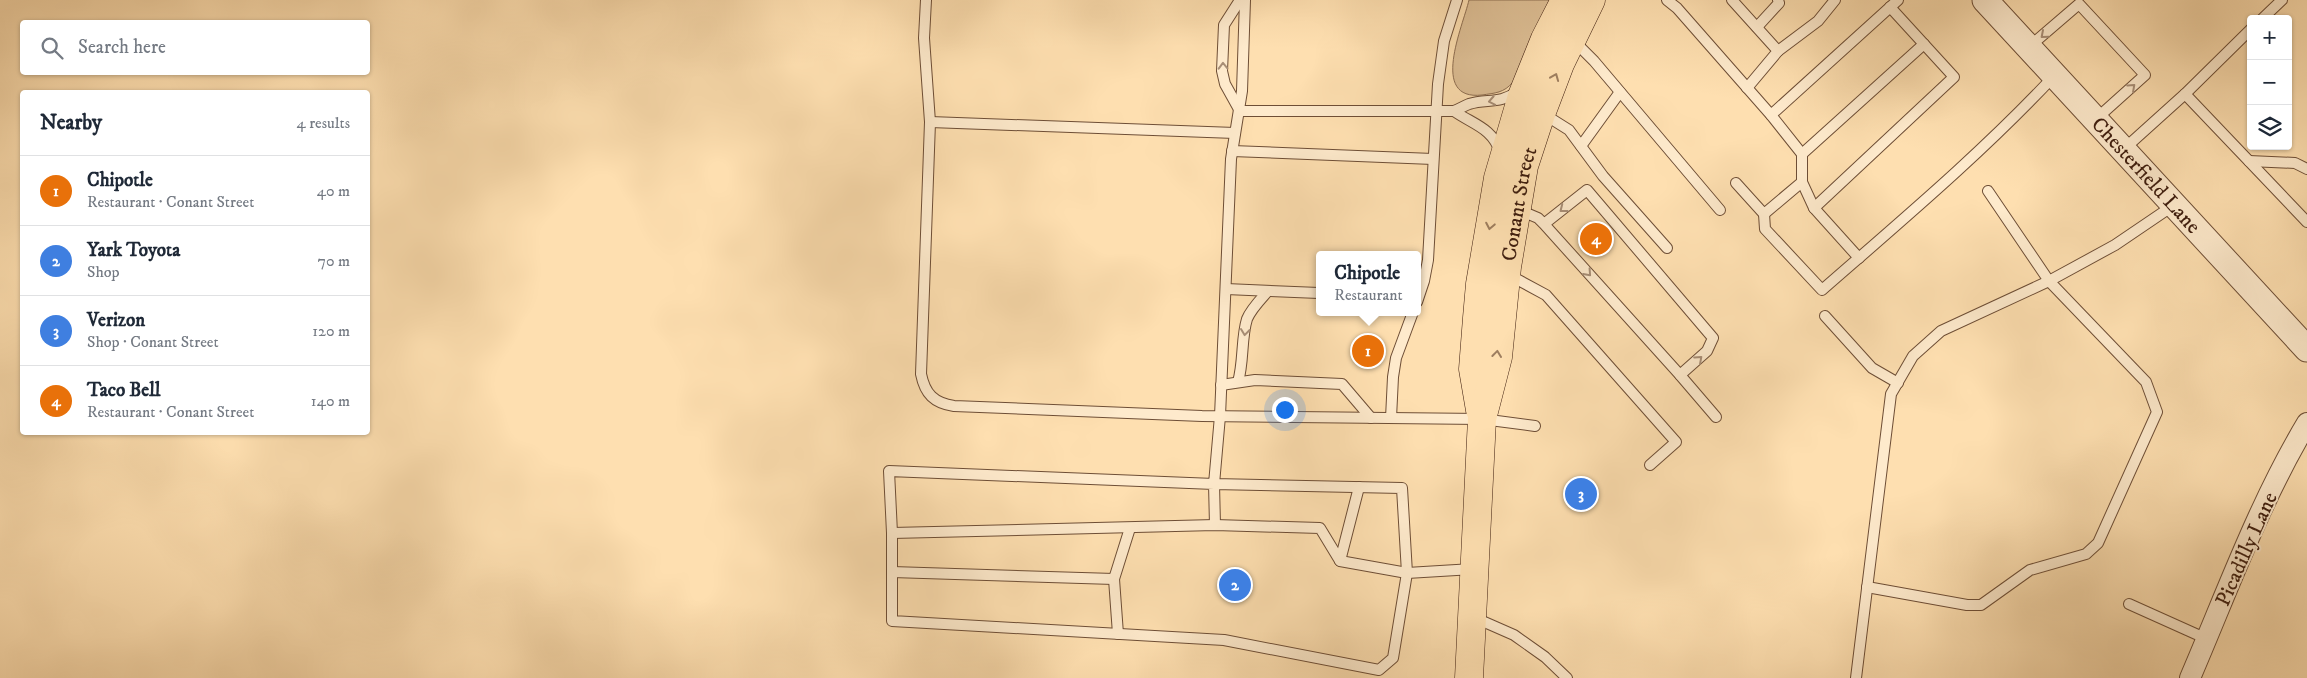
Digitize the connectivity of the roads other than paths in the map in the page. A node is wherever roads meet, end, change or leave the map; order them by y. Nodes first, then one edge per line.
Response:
1 (926, 0) edge
2 (1240, 0) edge
3 (1245, 0) edge
4 (1457, 0) edge
5 (1564, 0) edge
6 (1591, 0) edge
7 (1667, 0) edge
8 (1732, 0) edge
9 (1778, 0) edge
10 (1835, 0) edge
11 (2282, 0) edge
12 (1991, 2) edge
13 (1894, 3) edge
14 (2266, 15) edge
15 (1757, 27) junction
16 (2247, 34) edge
17 (1572, 38) junction
18 (1924, 44) junction
19 (2029, 47) junction
20 (1778, 51) junction
21 (2055, 76) junction
22 (1527, 84) junction
23 (1747, 88) junction
24 (1620, 92) junction
25 (2185, 94) junction
26 (1240, 110) junction
27 (1436, 110) junction
28 (1454, 111) junction
29 (1541, 112) junction
30 (1771, 115) junction
31 (2095, 120) junction
32 (930, 122) junction
33 (1235, 133) junction
34 (1581, 146) junction
35 (2123, 150) junction
36 (1232, 151) junction
37 (1802, 154) junction
38 (1432, 159) junction
39 (2249, 161) junction
40 (1500, 168) junction
41 (2307, 169) edge
42 (1802, 182) junction
43 (1736, 183) dead end
44 (1988, 190) dead end
45 (2174, 205) junction
46 (1814, 208) junction
47 (1518, 209) junction
48 (1720, 210) dead end
49 (1764, 214) junction
50 (2307, 219) edge
51 (1544, 224) junction
52 (1666, 248) dead end
53 (1859, 258) junction
54 (1506, 274) junction
55 (2049, 281) junction
56 (1226, 289) junction
57 (1268, 290) junction
58 (1421, 290) edge
59 (1316, 293) edge
60 (1412, 316) edge
61 (1825, 316) dead end
62 (2307, 349) edge
63 (1680, 376) junction
64 (1238, 382) junction
65 (1898, 383) junction
66 (1221, 385) junction
67 (1220, 416) junction
68 (1716, 417) dead end
69 (1372, 418) junction
70 (1391, 418) junction
71 (1482, 419) junction
72 (2307, 423) edge
73 (1535, 426) dead end
74 (1650, 465) dead end
75 (1214, 484) junction
76 (1360, 487) junction
77 (1214, 525) junction
78 (1130, 528) junction
79 (892, 533) junction
80 (1340, 561) junction
81 (1474, 569) junction
82 (892, 572) junction
83 (1407, 573) junction
84 (1114, 579) junction
85 (1867, 586) junction
86 (2129, 604) dead end
87 (1472, 616) junction
88 (1118, 634) junction
89 (2207, 639) junction
90 (1469, 678) edge
91 (1568, 678) edge
92 (1856, 678) edge
93 (2190, 678) edge

1 - 32 lane
26 -> 2 lane
3 - 26 lane
4 - 27 lane
5 - 22 main road, Conant Street
6 - 17 main road, Conant Street
7 - 23 lane
8 - 15 lane
9 - 15 lane
10 - 20 lane
11 - 14 lane
12 - 19 street, Chesterfield Lane
13 - 18 lane
13 - 30 lane
15 - 20 lane
16 - 25 lane
17 - 24 lane
29 -> 17 main road, Conant Street
18 - 37 lane
18 - 46 lane
19 - 21 street, Chesterfield Lane
31 -> 19 lane
20 - 23 lane
21 - 31 street, Chesterfield Lane
21 - 53 lane
22 -> 28 lane
22 - 40 main road, Conant Street
23 - 30 lane
24 - 34 lane
24 - 48 lane
25 - 35 lane
25 - 39 lane
26 - 27 lane
26 - 33 lane
27 - 28 lane
27 - 38 lane
28 - 40 lane
29 - 34 lane
29 - 47 main road, Conant Street
30 - 37 lane
31 - 35 street, Chesterfield Lane
32 - 33 lane
32 - 67 lane
33 - 36 lane
34 - 52 lane
35 - 45 street, Chesterfield Lane
36 - 38 lane
36 - 56 lane
37 - 42 lane
38 - 58 lane
39 - 41 lane
39 - 50 lane
40 -> 71 main road, Conant Street
42 - 46 lane
42 - 49 lane
43 - 49 lane
44 - 55 lane
45 - 55 lane
45 - 62 street, Chesterfield Lane
46 - 53 lane
47 - 51 lane
47 - 54 main road, Conant Street
49 - 53 lane
51 -> 63 lane
63 -> 51 lane
71 -> 54 main road, Conant Street
54 - 74 lane
55 - 65 lane
55 - 85 lane
56 - 57 lane
56 - 66 lane
57 - 59 lane
57 -> 64 lane
60 - 70 lane
61 - 65 lane
63 - 68 lane
64 - 66 lane
64 - 69 lane
65 - 85 lane
66 - 67 lane
67 - 69 lane
67 - 75 lane
69 - 70 lane
70 - 71 lane
71 - 73 lane
71 - 81 main road, Conant Street
72 - 89 street, Picadilly Lane
75 - 76 lane
75 - 77 lane
75 - 79 lane
76 - 80 lane
76 - 83 lane
77 - 78 lane
77 - 80 lane
78 - 79 lane
78 - 84 lane
79 - 82 lane
80 - 83 lane
81 - 83 lane
81 - 87 main road, Conant Street
82 - 84 lane
82 - 88 lane
83 - 88 lane
84 - 88 lane
85 - 92 lane
86 - 89 lane
87 - 90 main road, Conant Street
87 - 91 lane
89 - 93 street, Picadilly Lane

